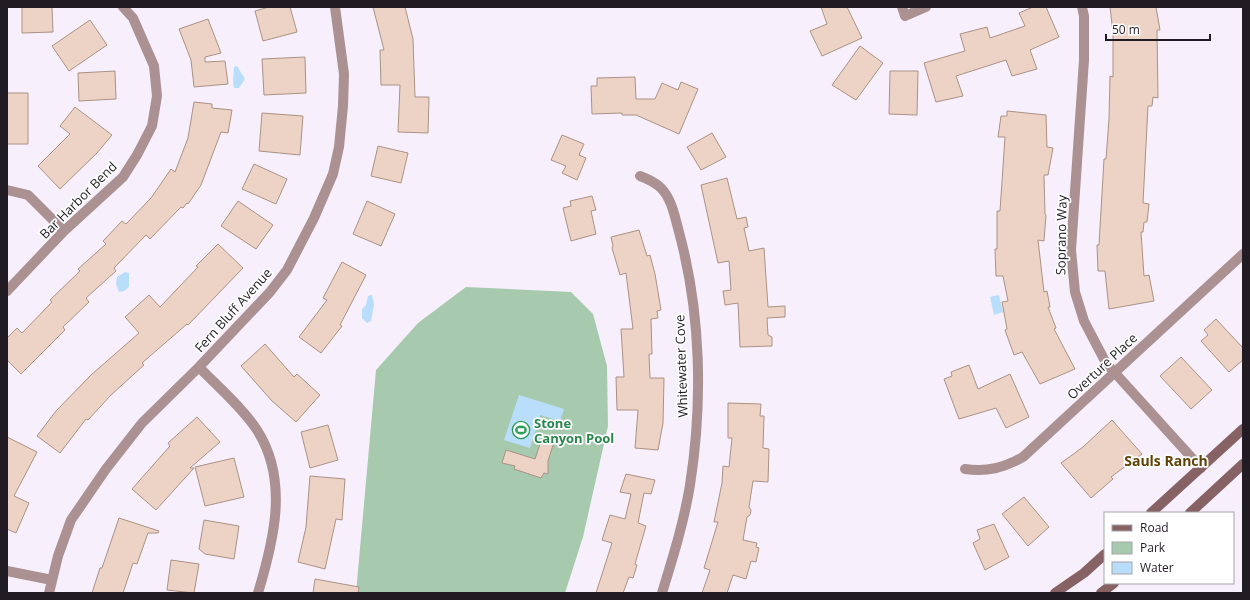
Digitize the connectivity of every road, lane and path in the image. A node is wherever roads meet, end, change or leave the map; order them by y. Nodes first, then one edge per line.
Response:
1 (123, 7) edge
2 (335, 7) edge
3 (902, 7) edge
4 (926, 7) edge
5 (1082, 7) edge
6 (640, 176) dead end
7 (7, 190) edge
8 (64, 231) junction
9 (1243, 254) edge
10 (7, 291) edge
11 (199, 367) junction
12 (1113, 373) junction
13 (1243, 429) edge
14 (1243, 464) edge
15 (1201, 468) junction
16 (966, 469) dead end
17 (1152, 512) edge
18 (1191, 512) edge
19 (1104, 555) edge
20 (7, 571) edge
21 (52, 580) junction
22 (1113, 584) edge
23 (49, 593) edge
24 (258, 593) edge
25 (662, 593) edge
26 (1055, 593) edge
27 (1100, 593) edge

1 - 8 street, Bar Harbor Bend
2 - 11 street, Fern Bluff Avenue
3 - 4 street
5 - 12 street, Soprano Way
6 - 25 street, Whitewater Cove
7 - 8 street
8 - 10 street, Bar Harbor Bend
9 - 12 street, Overture Place
11 - 21 street, Fern Bluff Avenue
11 - 24 street
12 - 15 street, Soprano Way
12 - 16 street, Overture Place
13 - 15 street
14 - 18 street
15 - 17 street
19 - 26 street
20 - 21 street
21 - 23 street, Fern Bluff Avenue
22 - 27 street

